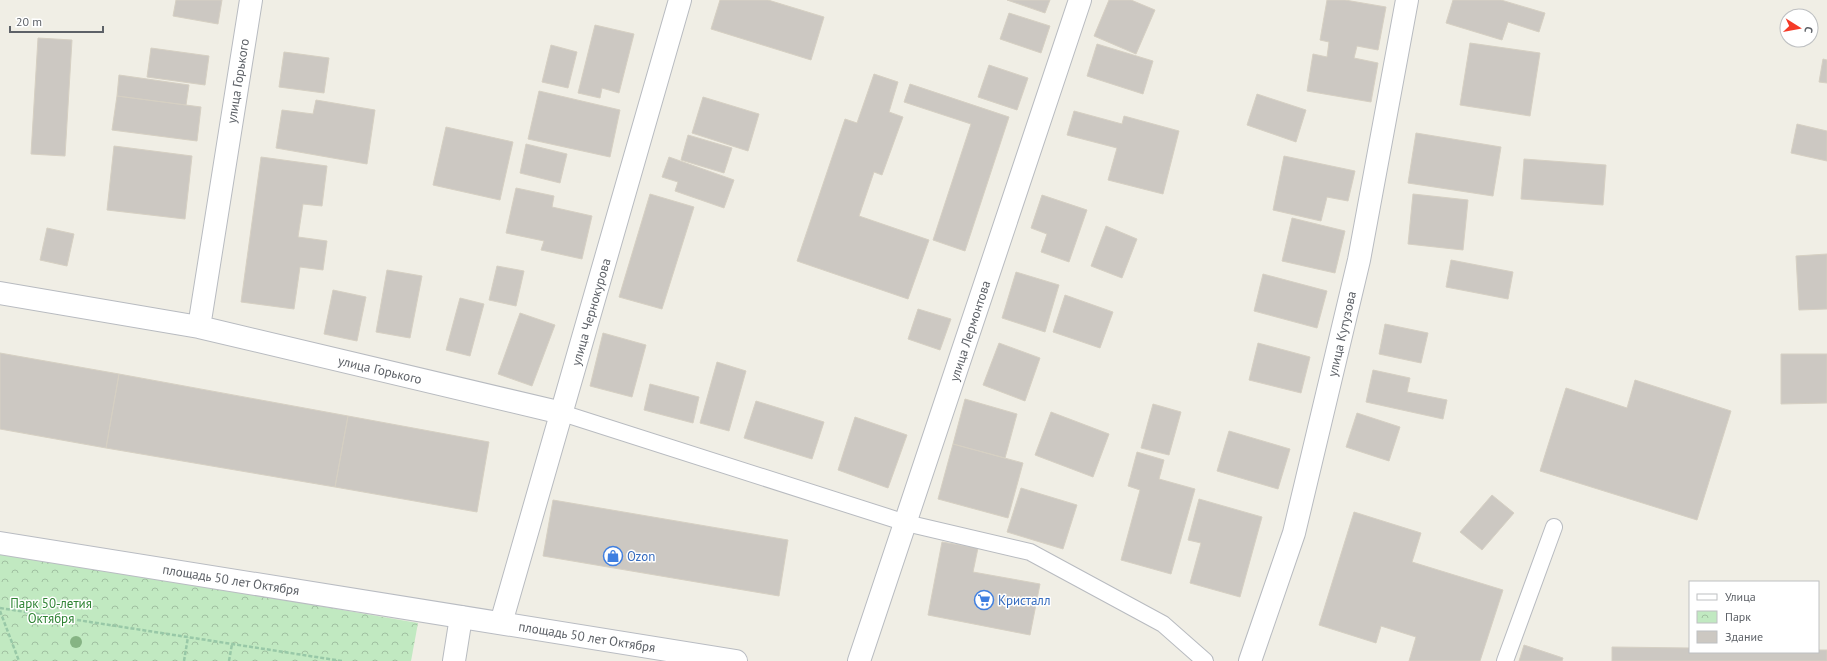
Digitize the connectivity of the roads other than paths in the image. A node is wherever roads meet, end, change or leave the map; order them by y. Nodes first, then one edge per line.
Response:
1 (251, 0) edge
2 (680, 0) edge
3 (1080, 0) edge
4 (1407, 0) edge
5 (0, 293) edge
6 (199, 328) junction
7 (562, 413) junction
8 (906, 523) junction
9 (1554, 527) dead end
10 (0, 544) edge
11 (461, 617) junction
12 (501, 624) junction
13 (454, 661) edge
14 (736, 661) edge
15 (859, 661) edge
16 (1205, 661) edge
17 (1250, 661) edge
18 (1505, 661) edge

1 - 6 street, улица Горького
2 - 7 street, улица Чернокурова
3 - 8 street, улица Лермонтова
4 - 17 street, улица Кутузова
5 - 6 street, улица Горького
6 - 7 street, улица Горького
7 - 8 lane
7 - 12 street, улица Чернокурова
8 - 15 street, улица Лермонтова
8 - 16 lane
9 - 18 lane
10 - 11 street, площадь 50 лет Октября
11 - 12 street, площадь 50 лет Октября
11 - 13 street
12 - 14 street, площадь 50 лет Октября

